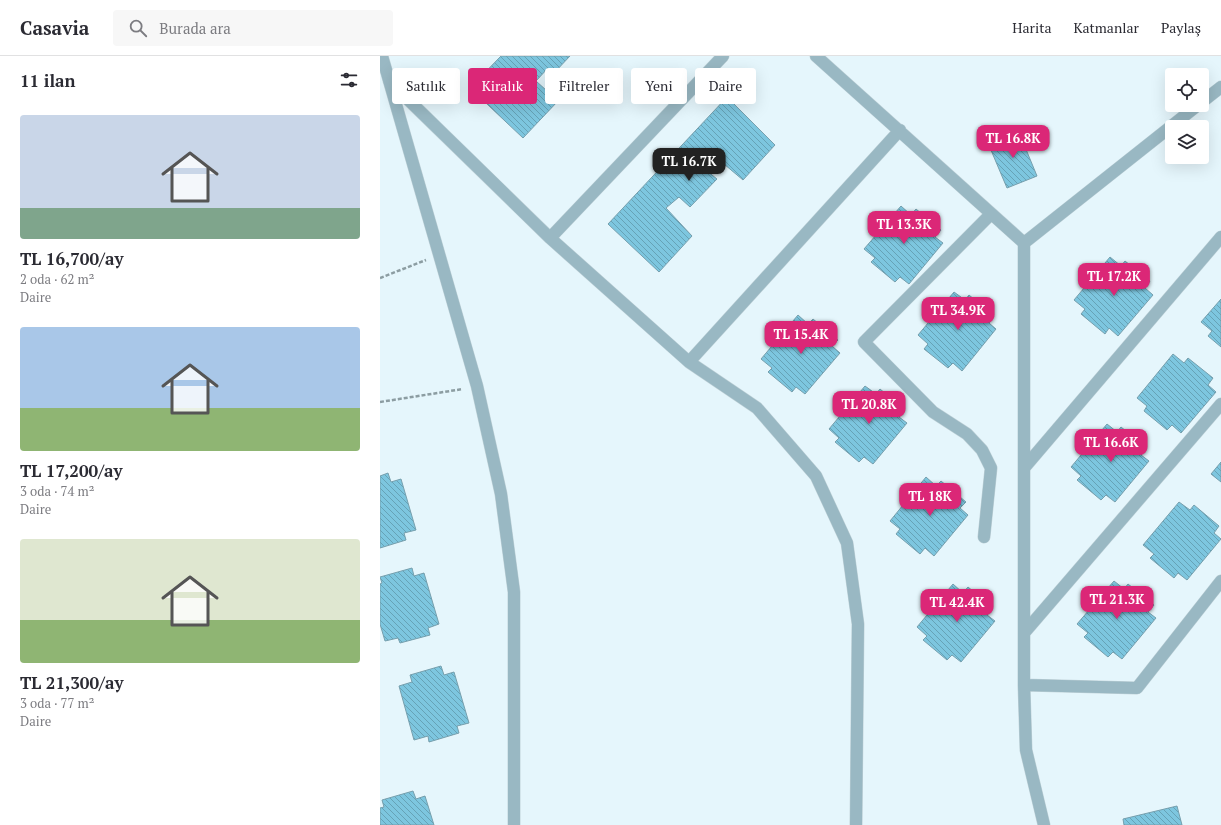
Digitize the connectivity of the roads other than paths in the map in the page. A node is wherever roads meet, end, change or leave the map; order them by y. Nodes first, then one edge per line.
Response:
1 (382, 56) edge
2 (723, 56) edge
3 (816, 56) edge
4 (389, 81) junction
5 (1221, 87) edge
6 (1209, 96) edge
7 (1189, 112) edge
8 (900, 130) junction
9 (991, 214) junction
10 (1221, 237) edge
11 (550, 238) junction
12 (1024, 243) junction
13 (689, 362) junction
14 (1221, 404) edge
15 (1024, 468) junction
16 (984, 537) dead end
17 (1221, 581) edge
18 (1024, 633) junction
19 (1024, 685) junction
20 (514, 825) edge
21 (856, 825) edge
22 (1044, 825) edge

1 - 4 street
2 - 11 street
3 - 8 street
4 - 11 street
4 - 20 street
5 - 6 street
7 - 12 street
8 - 9 street
8 - 13 street
9 - 12 street
9 - 16 street
10 - 15 street
11 - 13 street
12 - 15 street
13 - 21 street
14 - 18 street
15 - 18 street
17 - 19 street
18 - 19 street
19 - 22 street

